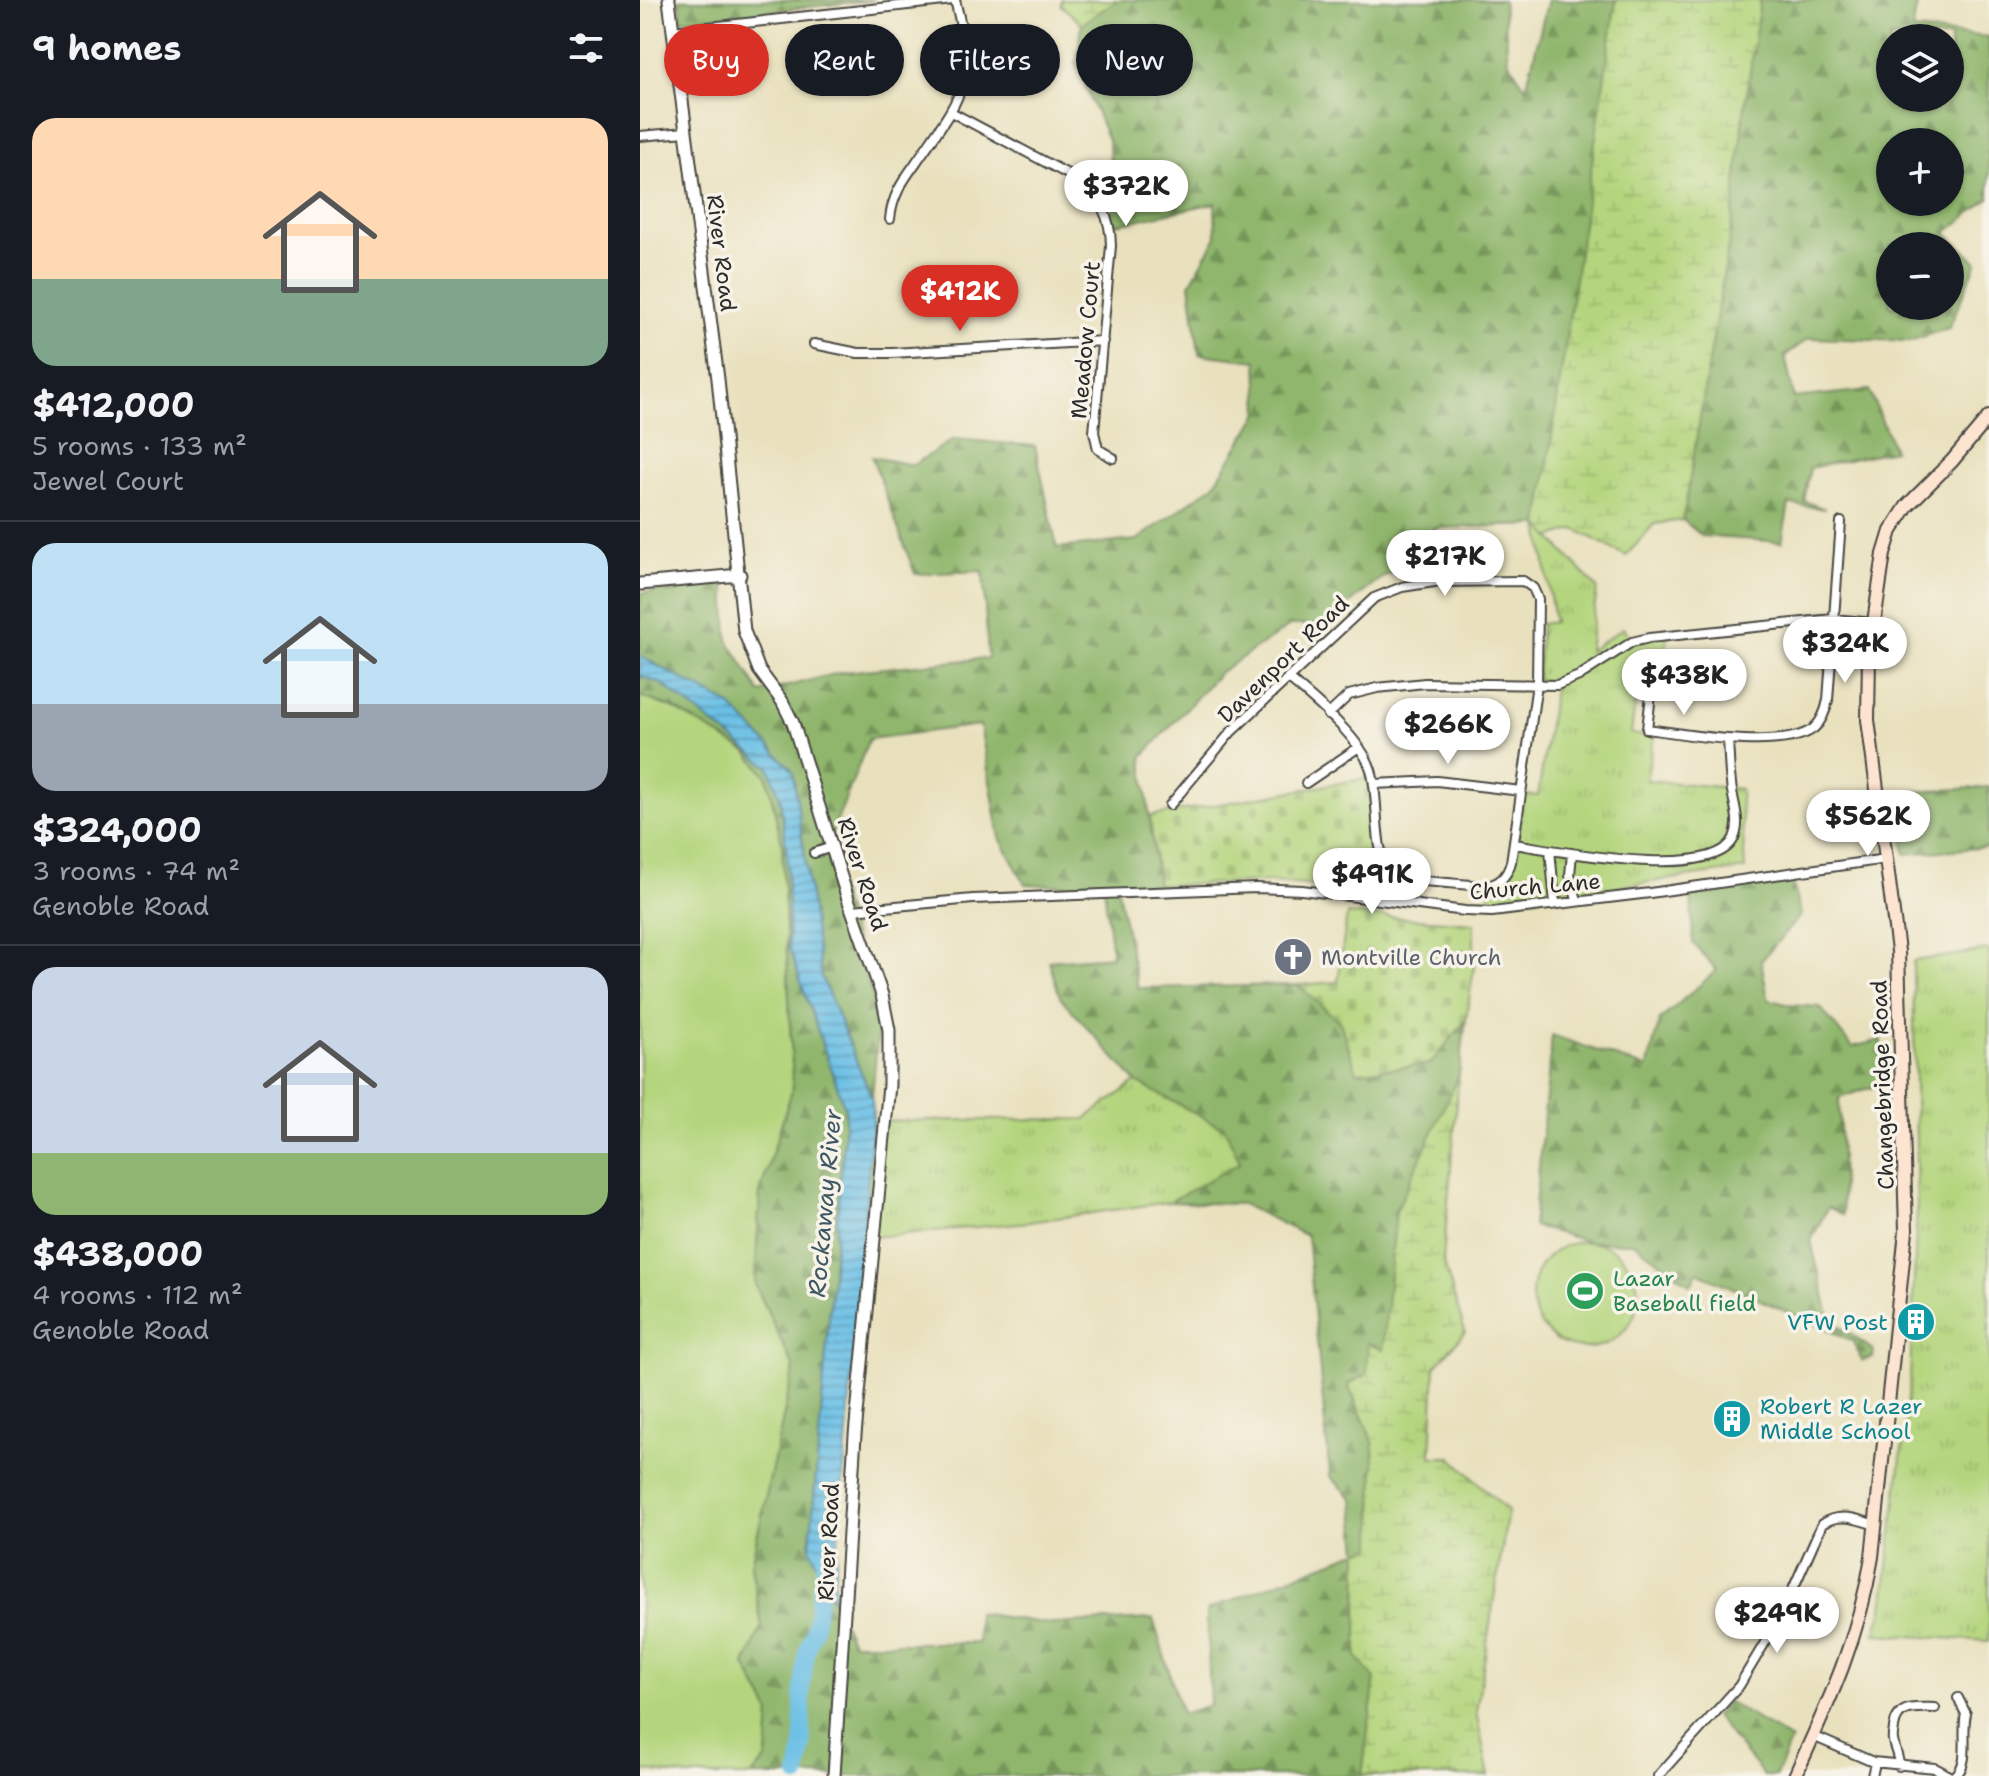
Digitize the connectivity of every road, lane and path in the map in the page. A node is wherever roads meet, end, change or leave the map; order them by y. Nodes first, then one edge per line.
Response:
1 (669, 0) edge
2 (954, 0) edge
3 (672, 24) edge
4 (736, 24) edge
5 (681, 96) edge
6 (951, 112) junction
7 (686, 132) junction
8 (640, 136) edge
9 (890, 219) dead end
10 (1103, 341) junction
11 (814, 344) dead end
12 (1989, 417) edge
13 (1113, 458) dead end
14 (1841, 522) dead end
15 (740, 575) junction
16 (640, 584) edge
17 (1833, 619) junction
18 (1873, 623) junction
19 (1288, 678) junction
20 (1537, 684) junction
21 (1652, 686) dead end
22 (1328, 715) junction
23 (1728, 739) junction
24 (1359, 747) junction
25 (1306, 783) dead end
26 (1374, 784) junction
27 (1521, 791) junction
28 (1170, 805) dead end
29 (1514, 844) junction
30 (832, 847) junction
31 (1550, 850) junction
32 (814, 853) dead end
33 (1572, 853) junction
34 (1886, 859) junction
35 (1577, 900) junction
36 (1555, 903) junction
37 (852, 910) junction
38 (1875, 1525) junction
39 (1958, 1698) dead end
40 (1935, 1708) dead end
41 (1813, 1736) junction
42 (1875, 1763) junction
43 (1904, 1769) edge
44 (834, 1776) edge
45 (1658, 1776) edge
46 (1795, 1776) edge
47 (1872, 1776) edge
48 (1953, 1776) edge

1 - 3 street, River Road
2 - 4 street
2 - 6 street
5 - 7 street, River Road
6 - 9 street
6 - 10 street, Meadow Court
7 - 8 street
7 - 15 street, River Road
10 - 11 street
10 - 13 street, Meadow Court
12 - 18 main road, Changebridge Road
14 - 17 street
15 - 16 street
15 - 30 street, River Road
17 - 18 street
17 - 20 street
17 - 23 street
18 - 34 main road, Changebridge Road
19 - 20 street, Davenport Road
19 - 22 street
19 - 28 street, Davenport Road
20 - 22 street
20 - 27 street, Davenport Road
21 - 23 street
22 - 24 street
23 - 33 street
24 - 25 street
24 - 26 street
26 - 27 street
26 - 29 street, Davenport Road
27 - 29 street, Davenport Road
29 - 31 street
30 - 32 street
30 - 37 street, River Road
31 - 33 street
31 - 36 street
33 - 35 street
34 - 35 street, Church Lane
34 - 38 main road, Changebridge Road
35 - 36 street, Church Lane
36 - 37 street, Church Lane
37 - 44 street, River Road
38 - 41 main road, Changebridge Road
38 - 45 street
39 - 48 street
40 - 43 street
41 - 42 street
41 - 46 main road, Changebridge Road
42 - 43 street
42 - 47 street
43 - 48 street

